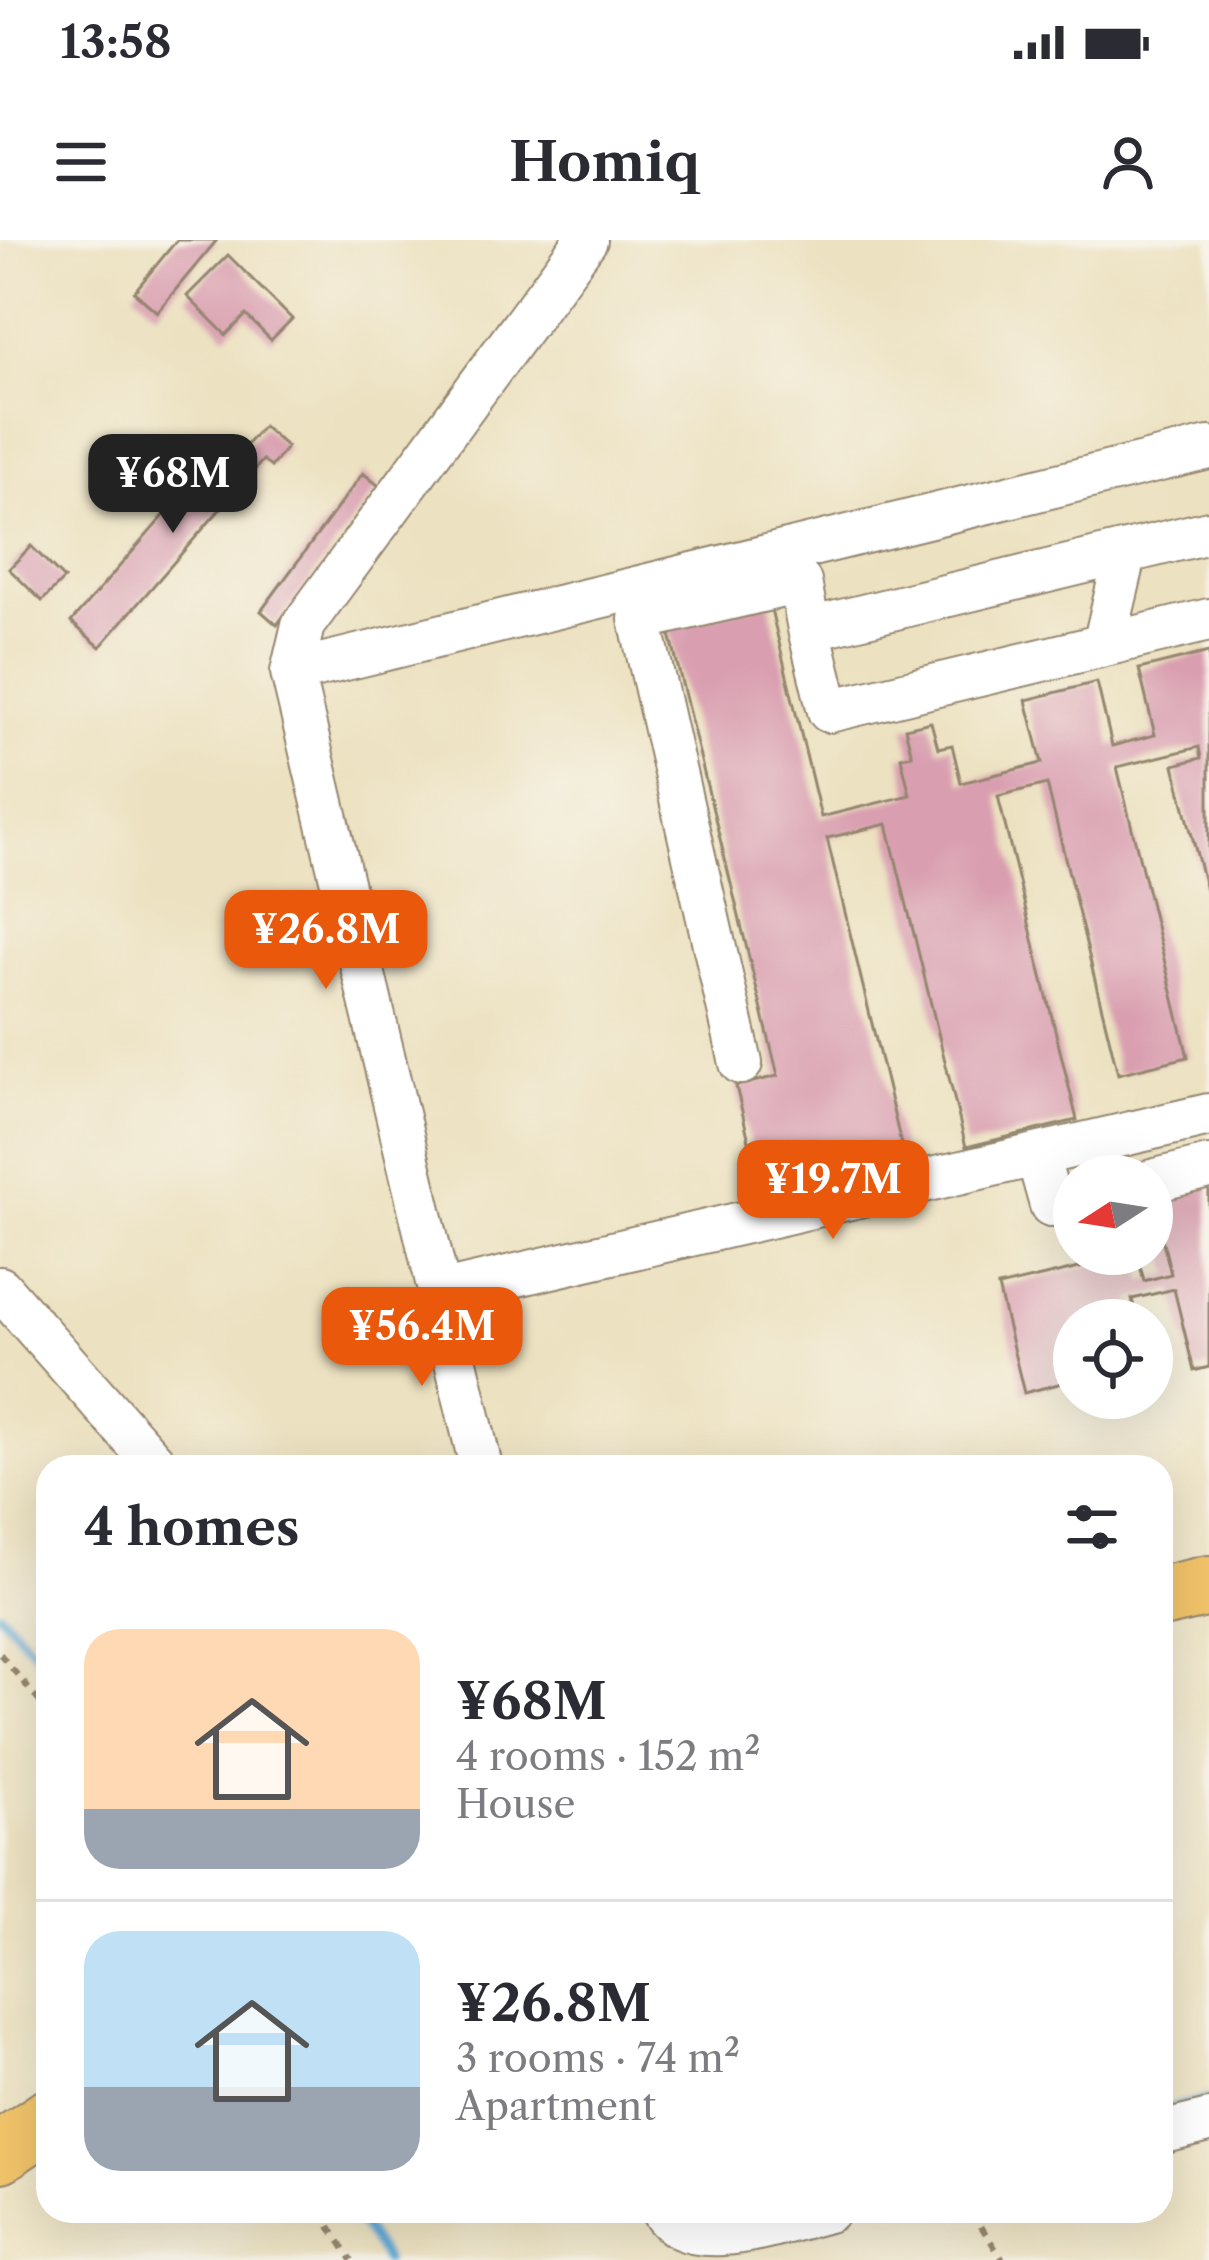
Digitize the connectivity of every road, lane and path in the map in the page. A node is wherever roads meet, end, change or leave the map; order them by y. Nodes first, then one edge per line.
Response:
1 (586, 240) edge
2 (1209, 448) edge
3 (1209, 532) edge
4 (1126, 552) junction
5 (1209, 620) edge
6 (809, 629) junction
7 (1103, 645) junction
8 (292, 672) junction
9 (741, 1063) dead end
10 (1209, 1115) edge
11 (1037, 1154) junction
12 (1103, 1155) edge
13 (1053, 1156) edge
14 (1209, 1167) edge
15 (1173, 1176) edge
16 (1053, 1204) edge
17 (0, 1288) edge
18 (440, 1293) junction
19 (147, 1455) edge
20 (478, 1455) edge
21 (1209, 1586) edge
22 (1173, 1594) edge
23 (0, 1654) edge
24 (36, 1698) edge
25 (1209, 2121) edge
26 (36, 2128) edge
27 (1173, 2130) edge
28 (0, 2152) edge
29 (328, 2223) edge
30 (672, 2223) edge
31 (772, 2223) edge
32 (979, 2223) edge
33 (352, 2260) edge
34 (1004, 2260) edge

1 - 8 street
2 - 8 street
3 - 4 street
4 - 6 street
4 - 7 street
5 - 7 street
6 - 7 street
6 - 9 street
8 - 18 street
10 - 12 street
11 - 13 street
11 - 16 street
11 - 18 street
14 - 15 street
17 - 19 street
18 - 20 street
21 - 22 highway
23 - 24 path
25 - 27 street
26 - 28 highway
29 - 33 path
30 - 31 street
32 - 34 path

